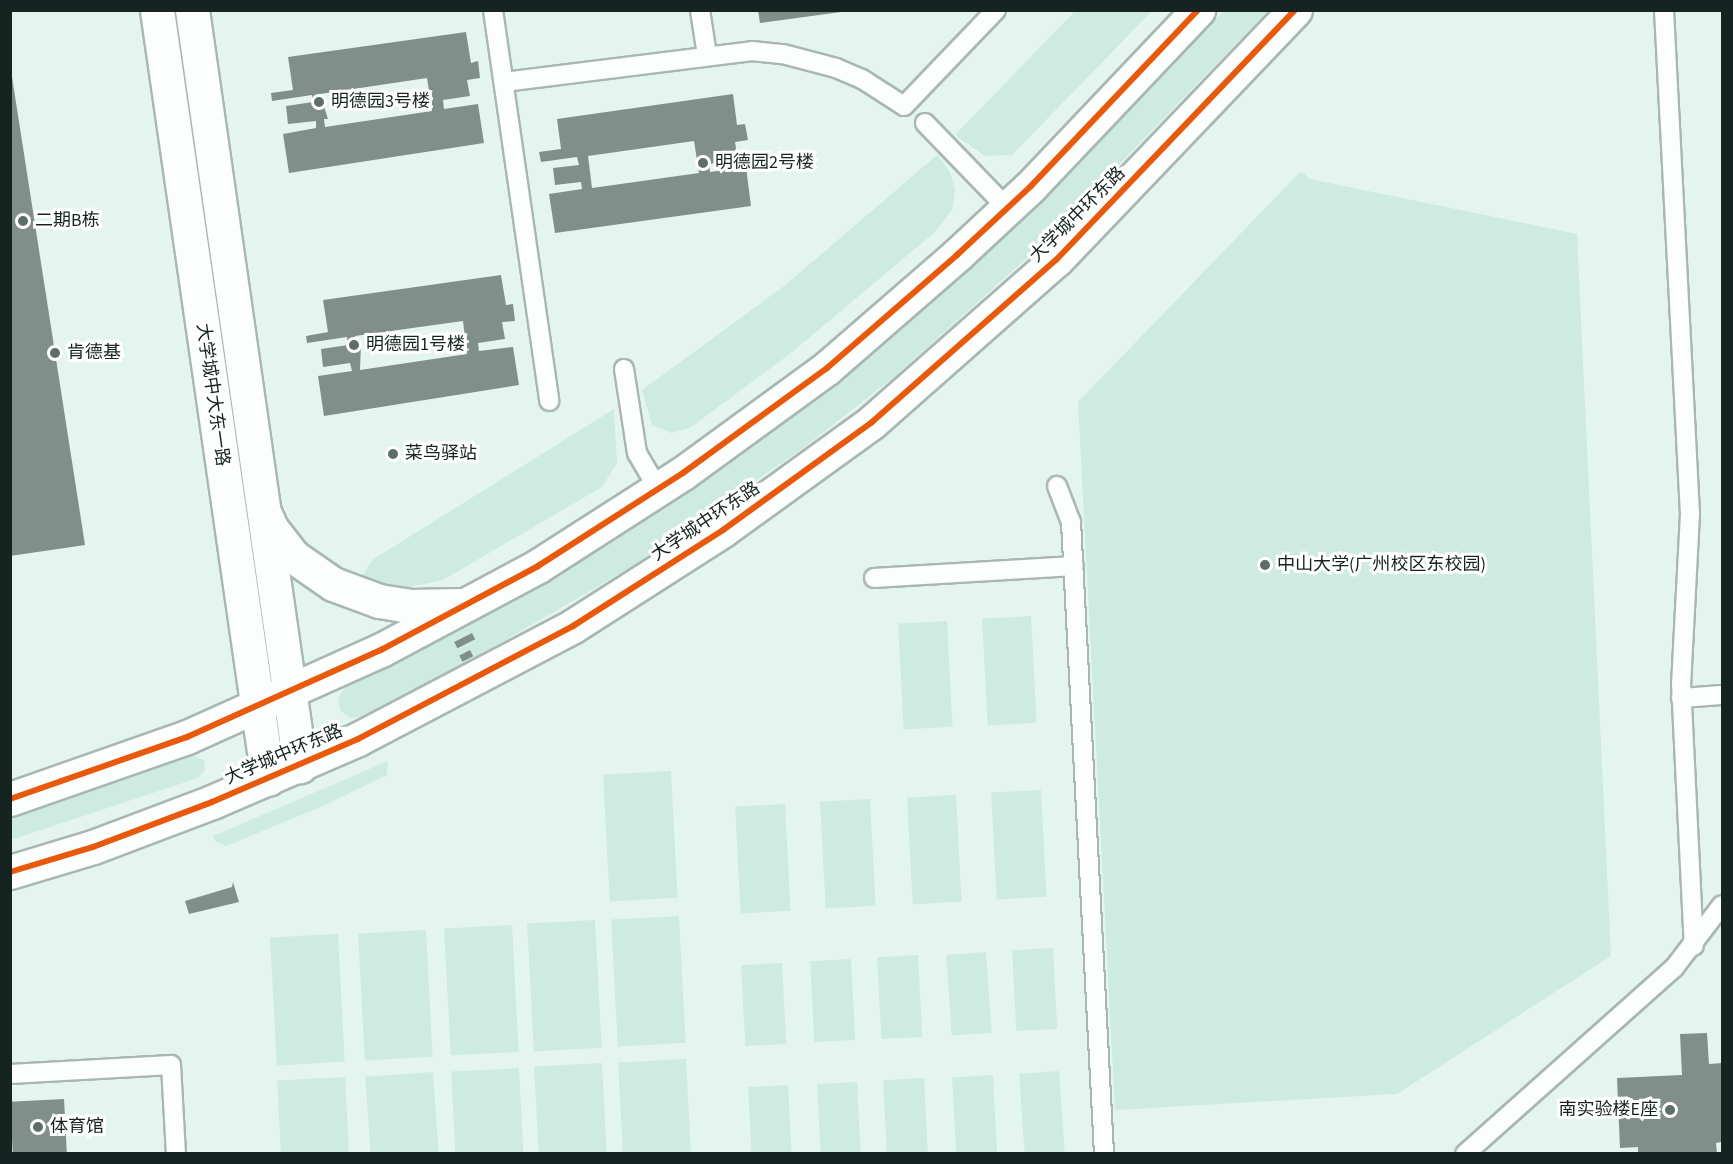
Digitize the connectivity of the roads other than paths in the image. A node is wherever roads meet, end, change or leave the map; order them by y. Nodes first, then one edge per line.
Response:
1 (157, 10) edge
2 (192, 10) edge
3 (493, 10) edge
4 (700, 10) edge
5 (996, 10) edge
6 (1198, 10) edge
7 (1295, 10) edge
8 (1664, 10) edge
9 (707, 55) junction
10 (504, 82) junction
11 (925, 123) dead end
12 (1008, 209) junction
13 (624, 369) dead end
14 (549, 401) dead end
15 (1057, 486) dead end
16 (658, 489) junction
17 (264, 512) junction
18 (1074, 566) junction
19 (874, 578) dead end
20 (468, 604) junction
21 (290, 694) junction
22 (1722, 695) edge
23 (1681, 698) junction
24 (257, 708) junction
25 (300, 766) junction
26 (268, 779) junction
27 (10, 799) edge
28 (10, 872) edge
29 (1722, 905) edge
30 (1694, 946) junction
31 (10, 1074) edge
32 (1473, 1150) edge
33 (176, 1154) edge
34 (1104, 1154) edge

1 - 24 main road, 大学城中大东一路
2 - 17 main road, 大学城中大东一路
3 - 10 lane
4 - 9 lane
5 - 9 lane
6 - 12 main road
7 - 25 main road, 大学城中环东路
8 - 23 lane
9 - 10 lane
10 - 14 lane
11 - 12 lane
12 - 16 main road
13 - 16 lane
15 - 18 lane
16 - 20 main road
17 - 20 main road
17 - 21 main road, 大学城中大东一路
18 - 19 lane
18 - 34 lane
20 - 21 main road
21 - 24 main road
21 - 25 main road, 大学城中大东一路
22 - 23 lane
23 - 30 lane
24 - 26 main road, 大学城中大东一路
24 - 27 main road
25 - 26 main road, 大学城中环东路
26 - 28 main road, 大学城中环东路
29 - 30 lane
30 - 32 lane
31 - 33 lane

